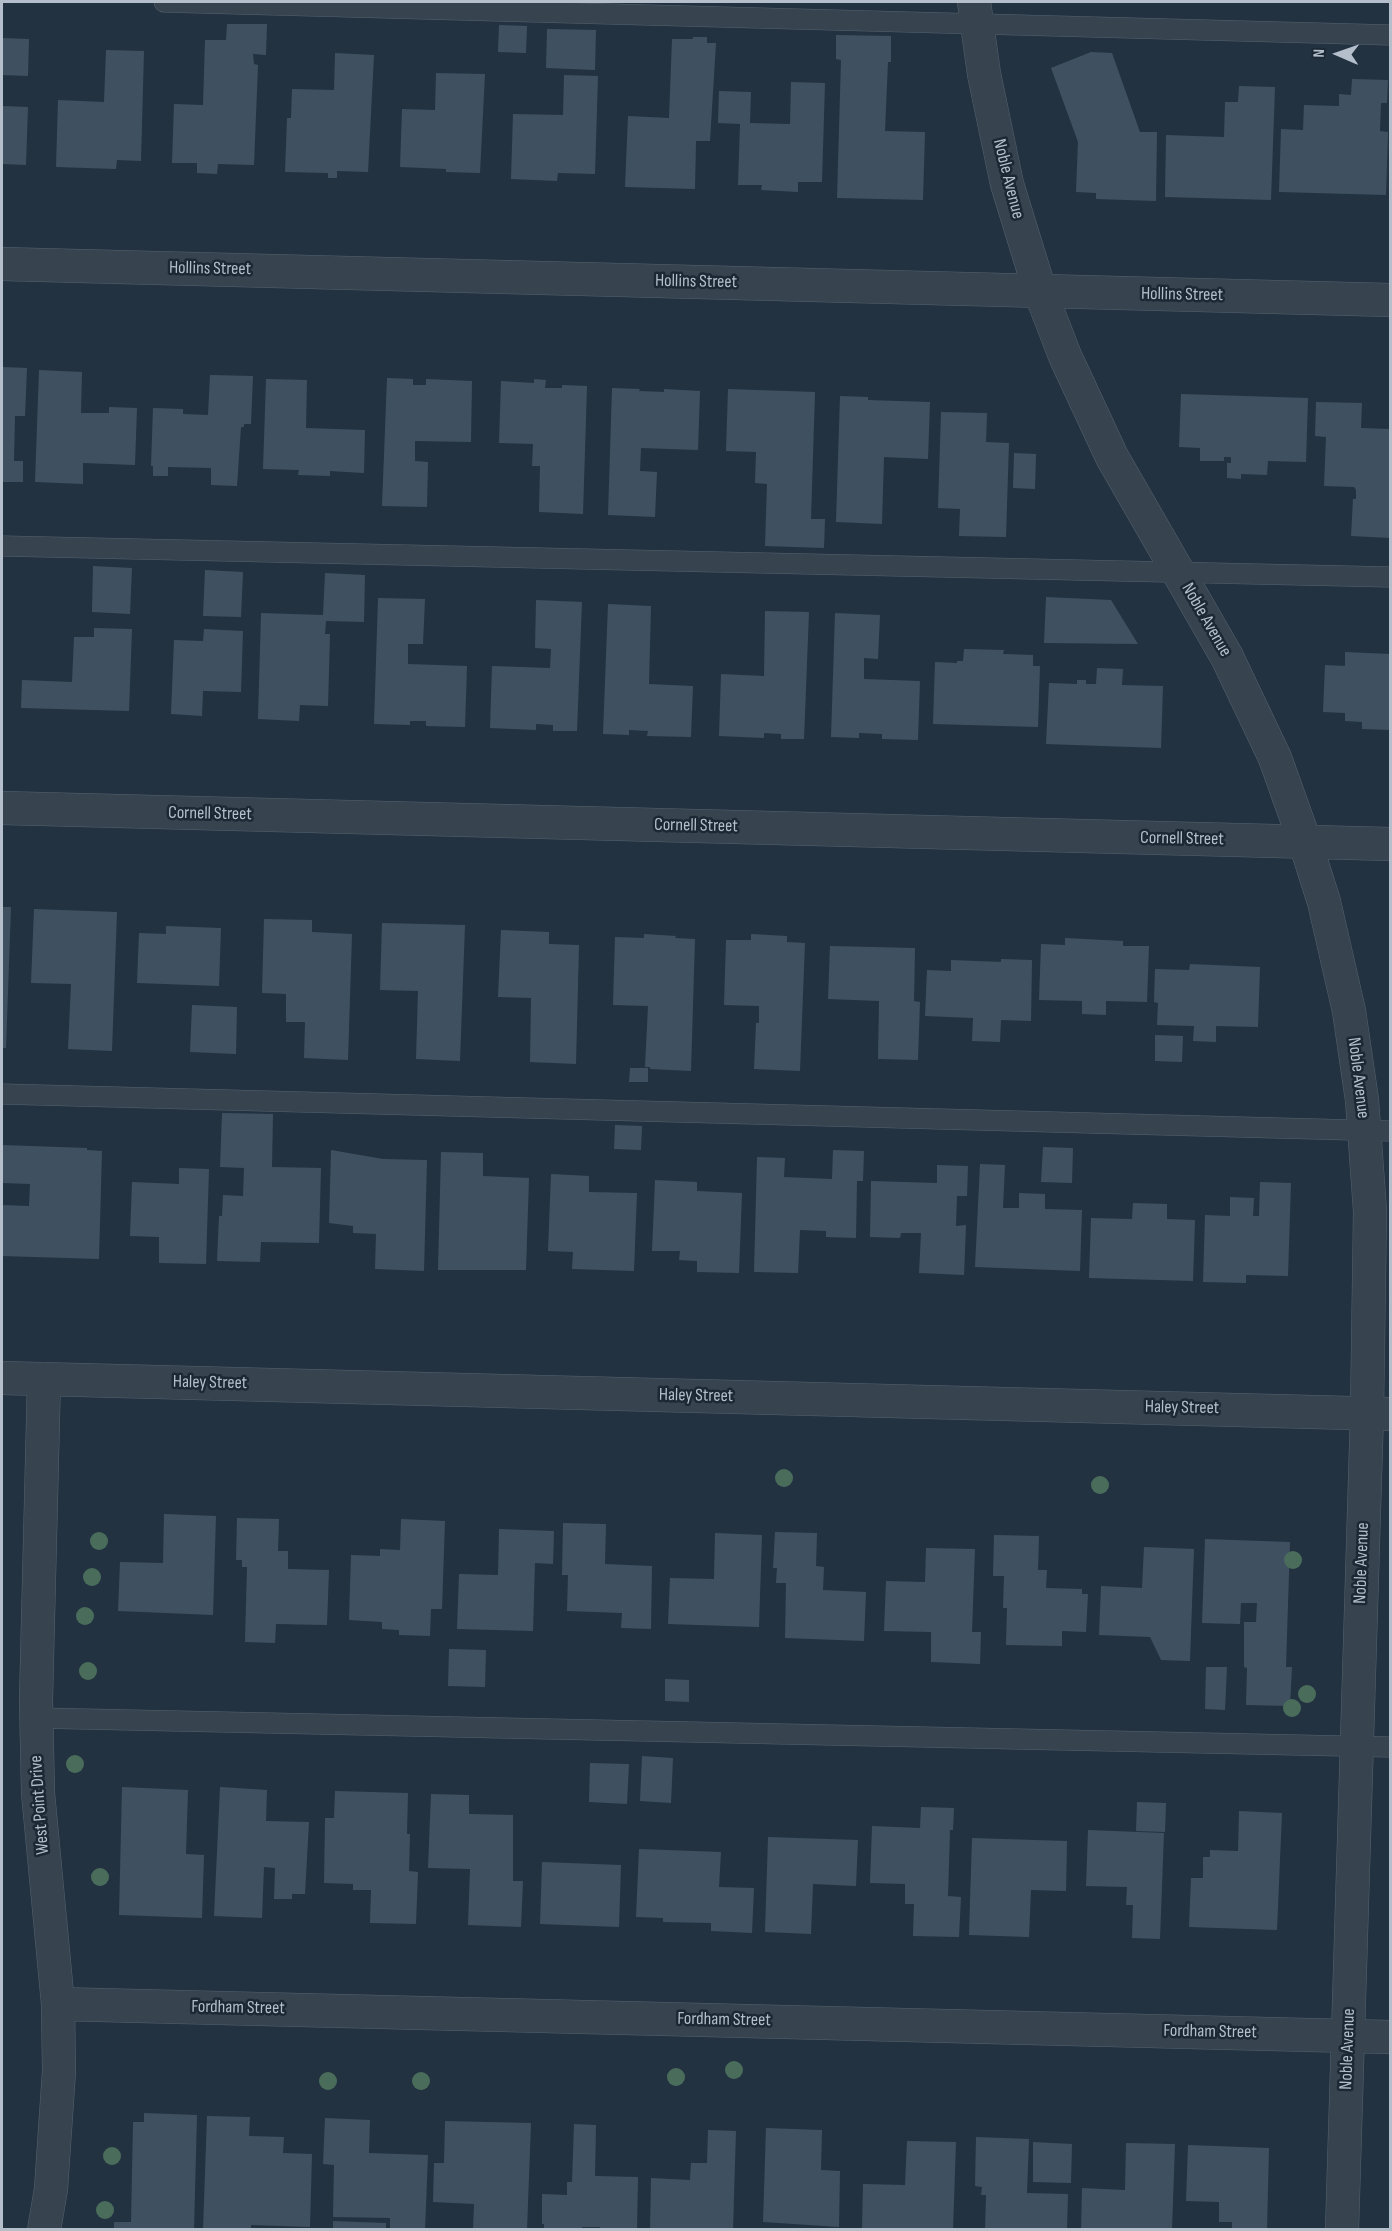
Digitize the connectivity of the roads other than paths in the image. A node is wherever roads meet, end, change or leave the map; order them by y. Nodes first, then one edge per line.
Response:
1 (164, 2) edge
2 (976, 13) edge
3 (1390, 35) edge
4 (2, 264) edge
5 (1040, 291) junction
6 (1390, 300) edge
7 (2, 546) edge
8 (1178, 571) junction
9 (1390, 577) edge
10 (2, 808) edge
11 (1305, 842) junction
12 (1390, 844) edge
13 (2, 1094) edge
14 (1378, 1131) edge
15 (2, 1378) edge
16 (44, 1379) junction
17 (1379, 1413) edge
18 (36, 1718) junction
19 (1357, 1746) junction
20 (1390, 1747) edge
21 (58, 2004) junction
22 (1348, 2036) junction
23 (1390, 2037) edge
24 (44, 2229) edge
25 (1342, 2229) edge

1 - 2 lane
2 - 3 lane
2 - 5 street, Noble Avenue
4 - 5 street, Hollins Street
5 - 6 street, Hollins Street
5 - 8 street, Noble Avenue
7 - 8 lane
8 - 9 lane
8 - 11 street, Noble Avenue
10 - 11 street, Cornell Street
11 - 12 street, Cornell Street
11 - 14 street, Noble Avenue
13 - 14 lane
14 - 17 street, Noble Avenue
15 - 16 street, Haley Street
16 - 17 street, Haley Street
16 - 18 street, West Point Drive
17 - 19 street, Noble Avenue
18 - 19 lane
18 - 21 street, West Point Drive
19 - 20 lane
19 - 22 street, Noble Avenue
21 - 22 street, Fordham Street
21 - 24 street, West Point Drive
22 - 23 street, Fordham Street
22 - 25 street, Noble Avenue

